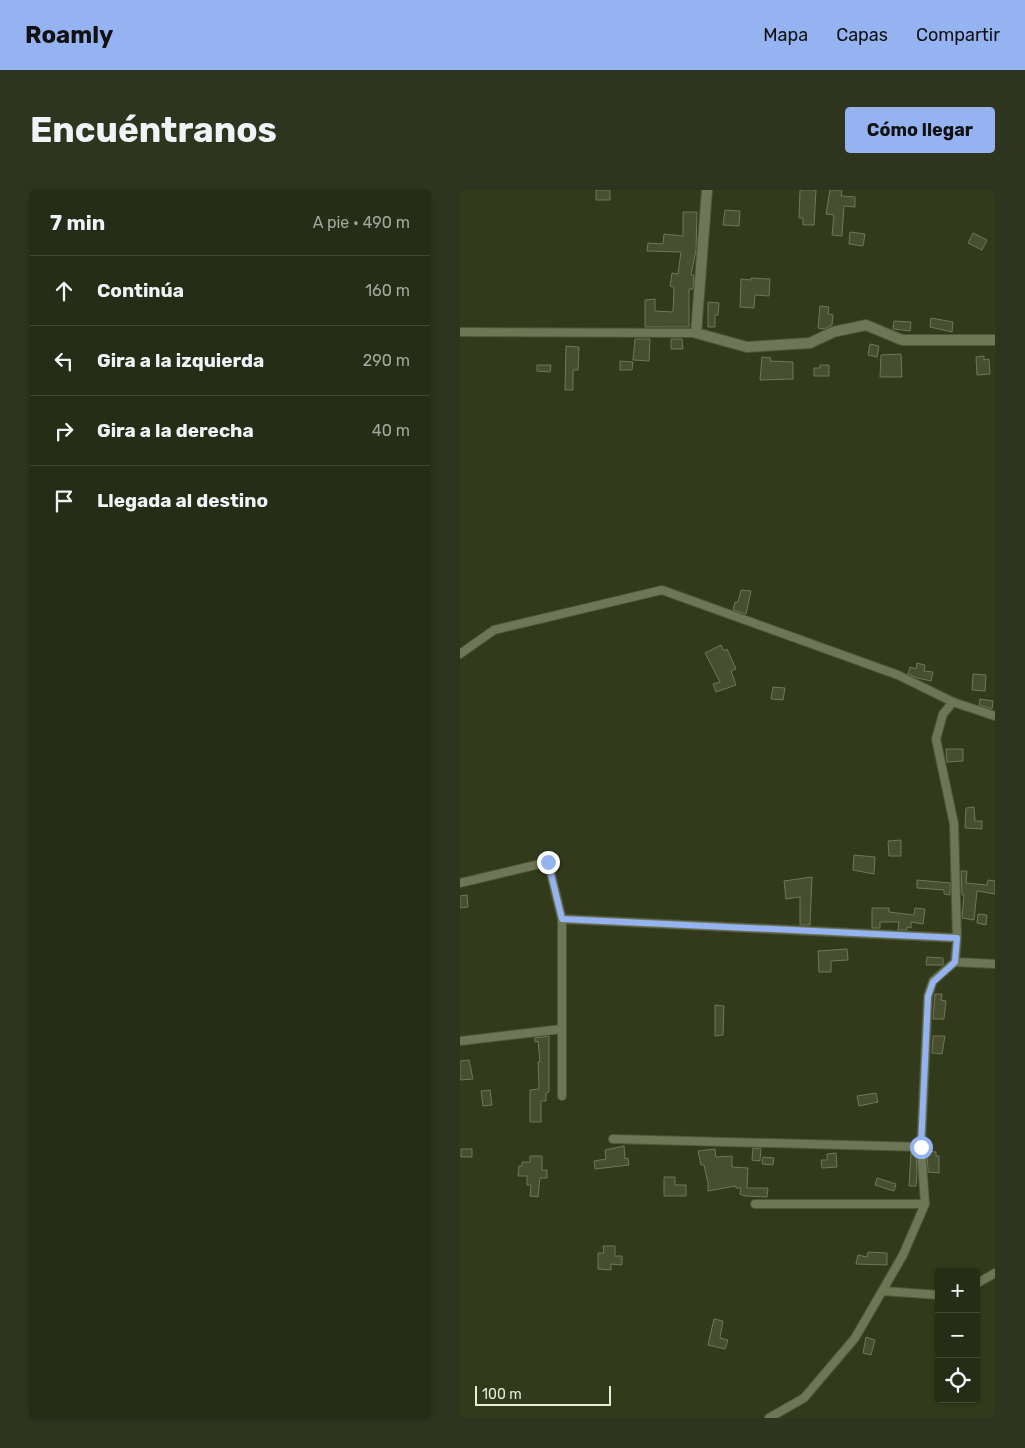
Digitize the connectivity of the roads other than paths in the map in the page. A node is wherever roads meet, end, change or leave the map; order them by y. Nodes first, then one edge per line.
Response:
1 (707, 190) edge
2 (460, 332) edge
3 (696, 333) junction
4 (995, 340) edge
5 (460, 654) edge
6 (953, 702) junction
7 (995, 716) edge
8 (460, 883) edge
9 (562, 919) junction
10 (957, 938) junction
11 (955, 962) junction
12 (995, 964) edge
13 (562, 1029) junction
14 (460, 1041) edge
15 (562, 1096) dead end
16 (612, 1139) dead end
17 (921, 1147) junction
18 (755, 1204) dead end
19 (925, 1204) junction
20 (995, 1273) edge
21 (980, 1282) edge
22 (884, 1291) junction
23 (935, 1295) edge
24 (769, 1418) edge

1 - 3 street
2 - 3 street
3 - 4 street
5 - 6 street
6 - 7 street
6 - 10 street
8 - 9 street
9 - 10 street
9 - 13 street
10 - 11 street
11 - 12 street
11 - 17 street
13 - 14 street
13 - 15 street
16 - 17 street
17 - 19 street
18 - 19 street
19 - 22 street
20 - 21 street
22 - 23 street
22 - 24 street

